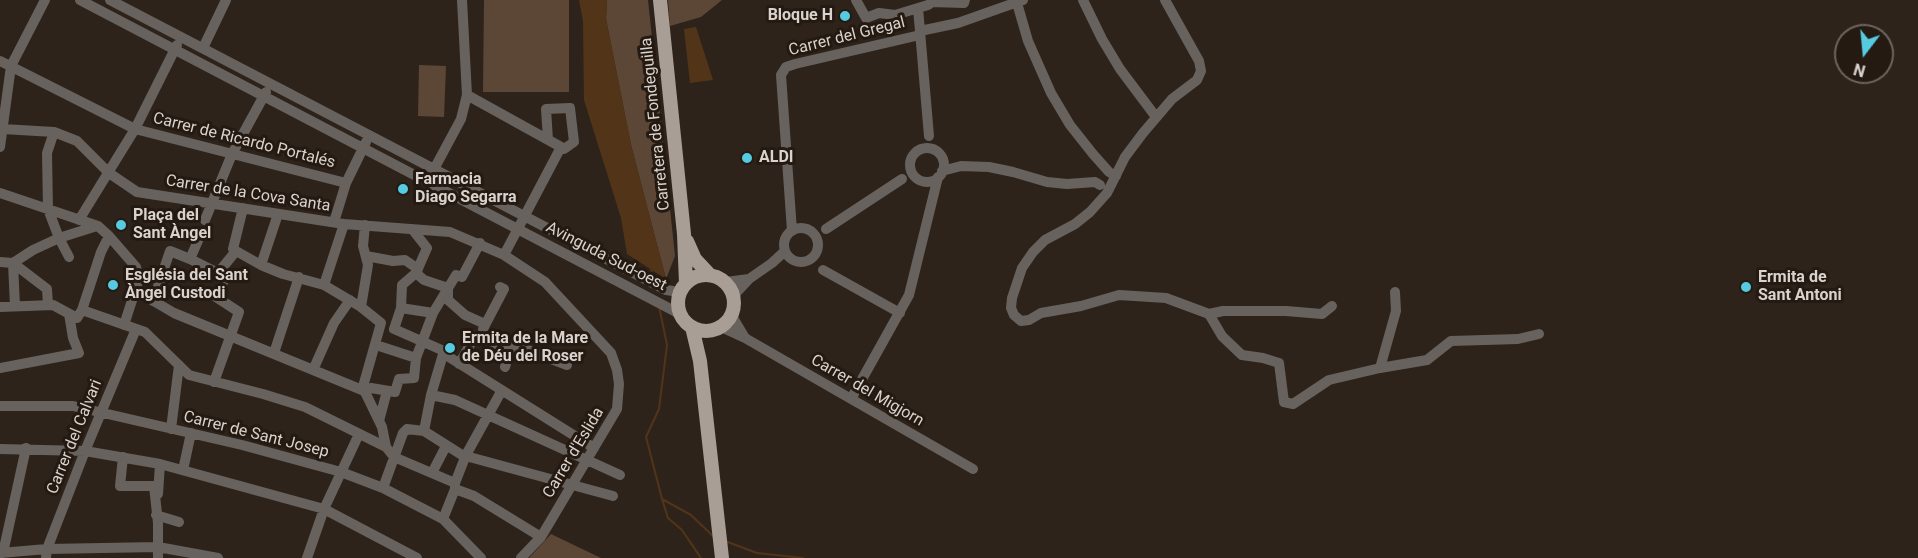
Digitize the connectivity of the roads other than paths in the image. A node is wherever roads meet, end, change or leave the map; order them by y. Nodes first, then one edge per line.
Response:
1 (45, 0) edge
2 (80, 0) edge
3 (110, 0) edge
4 (226, 0) edge
5 (462, 0) edge
6 (856, 0) edge
7 (965, 0) edge
8 (1083, 0) edge
9 (1166, 0) edge
10 (932, 1) edge
11 (1020, 1) edge
12 (661, 4) edge
13 (918, 8) junction
14 (920, 33) junction
15 (181, 37) junction
16 (203, 48) junction
17 (175, 50) junction
18 (0, 61) edge
19 (11, 66) junction
20 (270, 83) junction
21 (467, 95) junction
22 (264, 96) junction
23 (2, 113) edge
24 (1156, 117) junction
25 (3, 129) junction
26 (135, 129) junction
27 (54, 132) junction
28 (370, 135) junction
29 (929, 136) junction
30 (548, 140) junction
31 (0, 147) edge
32 (561, 147) junction
33 (363, 148) junction
34 (923, 148) junction
35 (935, 150) junction
36 (232, 154) junction
37 (434, 169) junction
38 (912, 171) junction
39 (109, 173) junction
40 (938, 173) junction
41 (428, 181) junction
42 (1105, 182) junction
43 (346, 183) junction
44 (0, 193) edge
45 (211, 203) junction
46 (243, 208) junction
47 (48, 209) junction
48 (278, 214) junction
49 (523, 215) junction
50 (79, 219) junction
51 (206, 220) dead end
52 (339, 223) junction
53 (365, 225) junction
54 (98, 226) junction
55 (517, 228) junction
56 (412, 229) junction
57 (805, 233) junction
58 (684, 234) junction
59 (109, 236) junction
60 (200, 236) dead end
61 (59, 238) junction
62 (480, 243) junction
63 (234, 250) junction
64 (504, 255) junction
65 (788, 255) junction
66 (366, 256) junction
67 (69, 257) dead end
68 (810, 259) junction
69 (191, 260) junction
70 (0, 262) edge
71 (13, 263) junction
72 (261, 265) junction
73 (417, 271) junction
74 (218, 273) junction
75 (709, 274) junction
76 (299, 277) junction
77 (748, 279) junction
78 (726, 282) junction
79 (324, 285) junction
80 (500, 287) dead end
81 (448, 288) junction
82 (677, 288) junction
83 (1395, 292) dead end
84 (134, 295) junction
85 (734, 295) junction
86 (350, 300) junction
87 (153, 301) junction
88 (48, 305) junction
89 (15, 306) junction
90 (1332, 306) dead end
91 (0, 307) edge
92 (361, 307) junction
93 (401, 308) junction
94 (82, 310) junction
95 (676, 311) junction
96 (434, 313) junction
97 (900, 313) junction
98 (69, 314) junction
99 (1209, 315) junction
100 (732, 316) junction
101 (124, 324) junction
102 (485, 324) junction
103 (692, 327) junction
104 (136, 329) junction
105 (715, 329) junction
106 (1539, 334) dead end
107 (230, 337) junction
108 (478, 337) junction
109 (746, 338) junction
110 (423, 340) junction
111 (376, 345) junction
112 (511, 347) junction
113 (444, 351) junction
114 (274, 353) junction
115 (416, 358) junction
116 (700, 361) junction
117 (176, 362) junction
118 (459, 364) junction
119 (567, 365) dead end
120 (505, 367) dead end
121 (0, 368) edge
122 (1380, 368) junction
123 (313, 370) junction
124 (414, 372) junction
125 (435, 379) junction
126 (214, 382) junction
127 (502, 390) junction
128 (363, 391) junction
129 (392, 392) junction
130 (431, 395) junction
131 (851, 399) junction
132 (0, 406) edge
133 (101, 412) junction
134 (487, 415) junction
135 (381, 424) junction
136 (171, 429) junction
137 (424, 431) junction
138 (191, 433) junction
139 (403, 433) junction
140 (359, 434) junction
141 (446, 446) junction
142 (386, 447) junction
143 (26, 448) junction
144 (594, 448) junction
145 (0, 449) edge
146 (85, 451) junction
147 (466, 455) junction
148 (123, 457) junction
149 (394, 457) junction
150 (587, 460) junction
151 (160, 464) junction
152 (973, 469) dead end
153 (183, 470) junction
154 (341, 472) junction
155 (432, 473) junction
156 (620, 475) dead end
157 (572, 485) junction
158 (455, 486) junction
159 (383, 488) junction
160 (613, 496) dead end
161 (324, 509) junction
162 (156, 516) junction
163 (443, 519) junction
164 (179, 522) dead end
165 (541, 537) junction
166 (1, 553) edge
167 (46, 553) edge
168 (158, 553) edge
169 (218, 558) edge
170 (307, 558) edge
171 (417, 558) edge
172 (481, 558) edge
173 (521, 558) edge
174 (722, 558) edge

1 - 19 street
2 - 17 street, Avinguda Sud-oest
3 - 15 street, Avinguda Sud-oest
4 - 16 street
5 - 21 street
6 - 13 street
7 - 10 street
8 - 24 street
9 - 24 street
10 - 13 street
11 - 14 street, Carrer del Gregal
11 - 42 street
12 - 58 main road, Carretera de Fondeguilla
13 - 14 street
14 - 29 street
14 - 57 street, Carrer del Gregal
15 - 16 street, Avinguda Sud-oest
15 - 17 street
16 - 20 street, Avinguda Sud-oest
17 - 22 street, Avinguda Sud-oest
17 - 26 street
18 - 19 street, Carrer de Ricardo Portalés
19 - 23 street
19 - 26 street, Carrer de Ricardo Portalés
20 - 22 street
20 - 28 street, Avinguda Sud-oest
21 - 30 street
21 - 37 street
22 - 33 street, Avinguda Sud-oest
22 - 36 street
23 - 25 street
24 - 42 street
25 - 27 street, Carrer de la Cova Santa
25 - 31 street
26 - 36 street, Carrer de Ricardo Portalés
26 - 39 street
27 - 39 street, Carrer de la Cova Santa
27 - 47 street
28 - 33 street
28 - 37 street, Avinguda Sud-oest
29 - 34 street
29 - 35 street
30 - 32 street
30 - 32 street
32 - 49 street
33 - 41 street, Avinguda Sud-oest
33 - 43 street
34 - 35 street
34 - 38 street
35 - 40 street
36 - 43 street, Carrer de Ricardo Portalés
36 - 45 street
37 - 41 street
37 - 49 street, Avinguda Sud-oest
38 - 40 street
38 - 57 street
39 - 45 street, Carrer de la Cova Santa
39 - 50 street
40 - 42 street
40 - 97 street
41 - 55 street, Avinguda Sud-oest
42 - 99 street
43 - 52 street
44 - 47 street
45 - 46 street, Carrer de la Cova Santa
45 - 51 street
46 - 48 street, Carrer de la Cova Santa
46 - 63 street
47 - 50 street
47 - 61 street
48 - 52 street, Carrer de la Cova Santa
48 - 72 street
49 - 55 street
49 - 82 street, Avinguda Sud-oest
50 - 54 street
52 - 53 street, Carrer de la Cova Santa
52 - 79 street
53 - 56 street, Carrer de la Cova Santa
53 - 66 street
54 - 59 street
54 - 61 street
55 - 64 street
55 - 95 street, Avinguda Sud-oest
56 - 62 street, Carrer de la Cova Santa
56 - 73 street
57 - 65 street
57 - 68 street
58 - 75 main road, Carretera de Fondeguilla
58 - 82 main road, Carretera de Fondeguilla
59 - 84 street
59 - 94 street
60 - 69 street
61 - 67 street
61 - 71 street
62 - 64 street, Carrer de la Cova Santa
62 - 81 street
63 - 72 street
63 - 74 street
64 - 144 street, Carrer d'Eslida
65 - 68 street
65 - 77 street
66 - 73 street
66 - 92 street
68 - 97 street
69 - 74 street
69 - 87 street
70 - 71 street
71 - 88 street
71 - 89 street
72 - 76 street
73 - 81 street
73 - 93 street
74 - 107 street
75 - 78 main road
75 - 82 main road
76 - 79 street
76 - 114 street
77 - 78 street
77 - 85 street
78 - 85 main road
79 - 86 street
80 - 102 street
81 - 96 street
81 - 102 street
82 - 95 main road
83 - 122 street
84 - 87 street
84 - 101 street
85 - 100 main road
86 - 92 street
86 - 123 street
87 - 107 street
88 - 89 street
88 - 98 street
89 - 91 street
90 - 99 street
92 - 111 street
93 - 96 street
93 - 110 street
94 - 98 street
94 - 101 street
95 - 103 main road
96 - 110 street
97 - 131 street
98 - 121 street
99 - 122 street
100 - 105 main road
100 - 109 street, Carrer del Migjorn
101 - 104 street
102 - 108 street
103 - 105 main road
103 - 116 main road
104 - 117 street
104 - 133 street, Carrer del Calvari
105 - 109 street, Carrer del Migjorn
105 - 116 main road
106 - 122 street
107 - 114 street
107 - 126 street
108 - 112 street
108 - 118 street
109 - 131 street, Carrer del Migjorn
110 - 113 street
110 - 115 street
111 - 115 street
111 - 128 street
112 - 119 street
112 - 120 street
113 - 118 street
113 - 125 street
114 - 123 street
115 - 124 street
116 - 174 main road
117 - 126 street
117 - 136 street
118 - 127 street
123 - 128 street
124 - 125 street
124 - 129 street
125 - 130 street
126 - 140 street
127 - 134 street
127 - 144 street
128 - 129 street
128 - 135 street
129 - 135 street
130 - 134 street
130 - 137 street
131 - 152 street, Carrer del Migjorn
132 - 133 street, Carrer de Sant Josep
133 - 136 street, Carrer de Sant Josep
133 - 146 street, Carrer del Calvari
134 - 147 street
134 - 150 street
135 - 139 street
135 - 142 street
136 - 138 street, Carrer de Sant Josep
137 - 139 street
137 - 141 street
138 - 153 street
138 - 154 street, Carrer de Sant Josep
139 - 149 street
140 - 142 street
140 - 154 street
141 - 147 street
141 - 155 street
142 - 149 street
143 - 145 street
143 - 146 street
143 - 166 street
144 - 150 street, Carrer d'Eslida
146 - 148 street
146 - 167 street, Carrer del Calvari
147 - 157 street
147 - 158 street
148 - 151 street
148 - 162 street
149 - 155 street
149 - 159 street
150 - 156 street
150 - 157 street, Carrer d'Eslida
151 - 153 street
151 - 162 street
153 - 161 street
154 - 159 street, Carrer de Sant Josep
154 - 161 street
155 - 158 street
157 - 160 street
157 - 165 street, Carrer d'Eslida
158 - 163 street
158 - 165 street
159 - 163 street, Carrer de Sant Josep
161 - 170 street
161 - 171 street
162 - 164 street
162 - 168 street
163 - 172 street, Carrer de Sant Josep
165 - 173 street, Carrer d'Eslida
166 - 167 street
167 - 168 street
168 - 169 street

